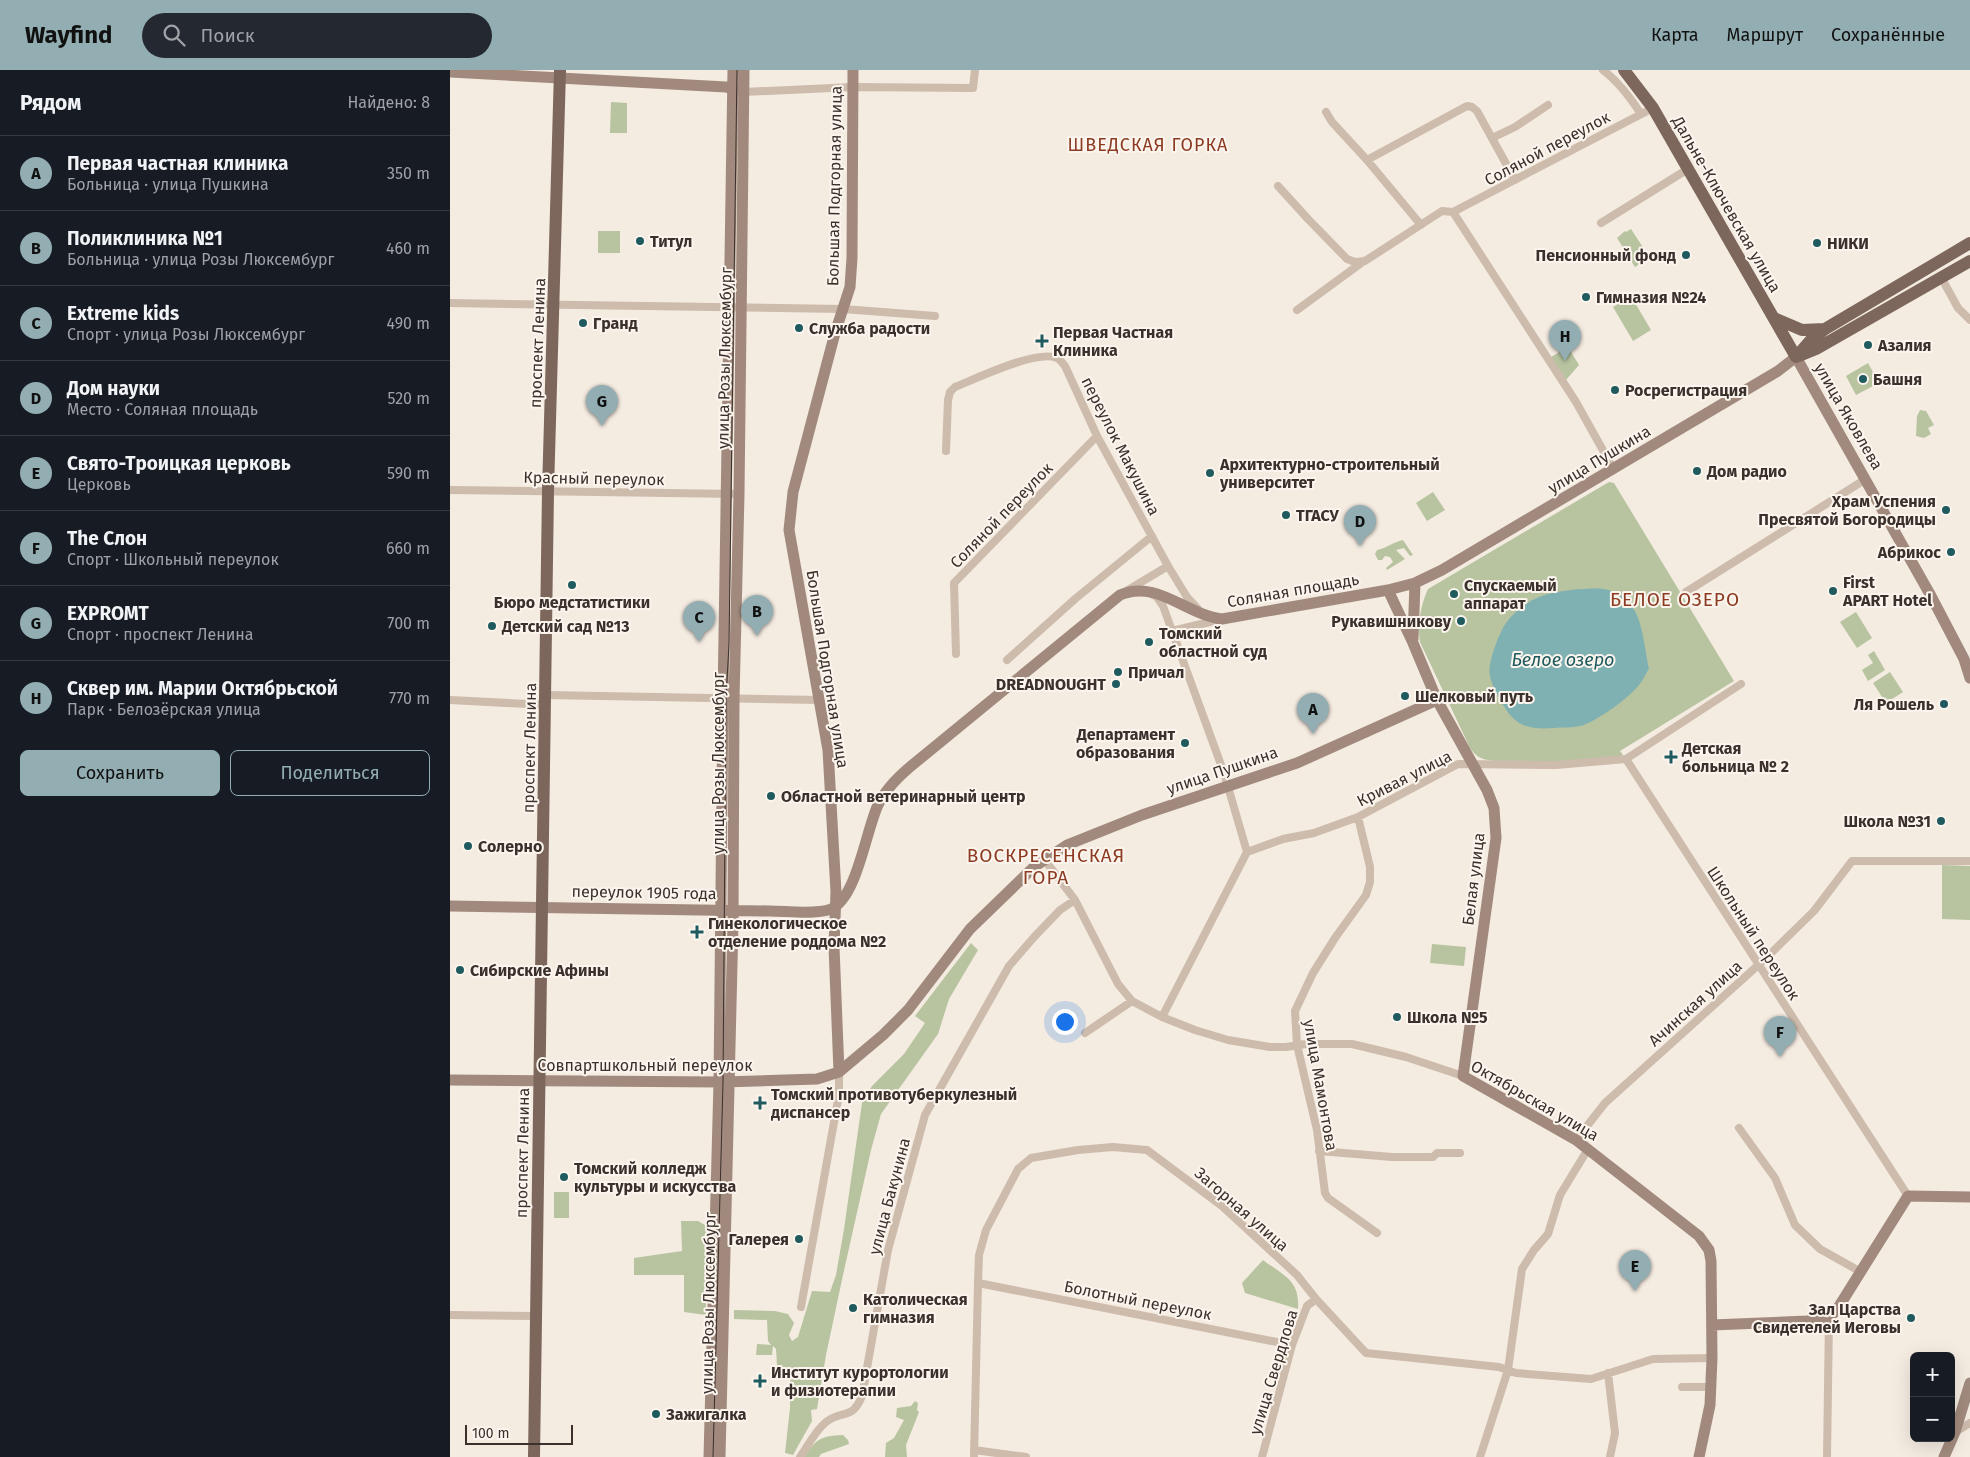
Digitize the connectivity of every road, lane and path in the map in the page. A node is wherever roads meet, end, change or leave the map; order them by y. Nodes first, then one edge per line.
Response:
1 (733, 70) edge
2 (744, 70) edge
3 (853, 70) edge
4 (975, 70) edge
5 (1603, 70) edge
6 (1624, 70) edge
7 (450, 72) edge
8 (560, 74) edge
9 (853, 87) junction
10 (738, 90) junction
11 (1548, 105) dead end
12 (1647, 111) junction
13 (1326, 112) dead end
14 (1492, 138) junction
15 (1367, 160) junction
16 (1688, 168) junction
17 (1515, 180) junction
18 (1278, 186) dead end
19 (1453, 212) junction
20 (1601, 222) dead end
21 (1421, 225) junction
22 (1970, 244) edge
23 (1970, 260) edge
24 (1365, 261) junction
25 (1941, 277) junction
26 (450, 304) edge
27 (555, 305) junction
28 (735, 308) junction
29 (843, 309) junction
30 (1297, 310) dead end
31 (935, 316) dead end
32 (1774, 318) junction
33 (1970, 320) edge
34 (1825, 329) junction
35 (1796, 357) junction
36 (1097, 436) junction
37 (946, 451) dead end
38 (1614, 470) junction
39 (1866, 479) junction
40 (450, 490) edge
41 (548, 491) junction
42 (733, 494) junction
43 (1152, 536) junction
44 (1168, 566) junction
45 (1415, 583) junction
46 (1142, 590) junction
47 (1388, 590) junction
48 (1686, 592) dead end
49 (1120, 595) junction
50 (1205, 616) junction
51 (1222, 619) junction
52 (1172, 631) junction
53 (1413, 643) junction
54 (956, 654) dead end
55 (1007, 660) dead end
56 (1970, 678) edge
57 (1741, 684) dead end
58 (728, 699) junction
59 (450, 700) edge
60 (546, 700) junction
61 (820, 700) junction
62 (1436, 700) junction
63 (1626, 759) junction
64 (1471, 763) junction
65 (1227, 785) junction
66 (1358, 817) junction
67 (1247, 852) junction
68 (1044, 859) junction
69 (1970, 861) edge
70 (1075, 900) junction
71 (450, 906) edge
72 (543, 906) junction
73 (836, 907) junction
74 (727, 910) junction
75 (1758, 965) junction
76 (1132, 1001) junction
77 (1162, 1017) junction
78 (1086, 1033) dead end
79 (1297, 1045) junction
80 (839, 1072) junction
81 (1463, 1076) junction
82 (450, 1080) edge
83 (540, 1081) junction
84 (725, 1082) junction
85 (1739, 1128) dead end
86 (1576, 1140) junction
87 (1588, 1149) junction
88 (1319, 1151) junction
89 (1460, 1153) dead end
90 (1908, 1196) junction
91 (1970, 1197) edge
92 (1377, 1233) dead end
93 (1861, 1272) junction
94 (978, 1283) junction
95 (1316, 1299) junction
96 (801, 1307) dead end
97 (450, 1315) edge
98 (536, 1316) junction
99 (1828, 1318) junction
100 (1712, 1325) junction
101 (1292, 1345) junction
102 (1712, 1358) junction
103 (1508, 1370) junction
104 (1608, 1373) junction
105 (1970, 1383) edge
106 (1682, 1387) dead end
107 (1711, 1387) junction
108 (1970, 1423) edge
109 (1955, 1432) joint
110 (1951, 1442) edge
111 (974, 1453) edge
112 (534, 1457) edge
113 (709, 1457) edge
114 (720, 1457) edge
115 (800, 1457) edge
116 (1026, 1457) edge
117 (1262, 1457) edge
118 (1480, 1457) edge
119 (1610, 1457) edge
120 (1699, 1457) edge
121 (1827, 1457) edge
122 (1944, 1457) edge

1 - 10 street, улица Розы Люксембург
2 - 10 street, улица Розы Люксембург
3 - 9 street, Большая Подгорная улица
4 - 9 street
5 - 12 street
6 - 12 main road, Дальне-Ключевская улица
7 - 8 street
8 - 10 street
8 - 27 main road, проспект Ленина
9 - 10 street
9 - 29 street, Большая Подгорная улица
10 - 28 street, улица Розы Люксембург
11 - 14 street
12 - 16 main road, Дальне-Ключевская улица
12 - 17 street, Соляной переулок
13 - 15 street
14 - 15 street
14 - 17 street
15 - 21 street
16 - 20 street
16 - 32 main road, Дальне-Ключевская улица
17 - 19 street, Соляной переулок
18 - 24 street
19 - 21 street, Соляной переулок
19 - 38 street
21 - 24 street, Соляной переулок
22 - 34 main road, улица Пушкина
23 - 25 main road, улица Пушкина
24 - 30 street, Соляной переулок
25 - 33 street
25 - 35 main road, улица Пушкина
26 - 27 street
27 - 28 street
27 - 41 main road, проспект Ленина
28 - 29 street
28 - 42 street, улица Розы Люксембург
29 - 31 street
29 - 61 street, Большая Подгорная улица
32 - 34 main road
32 - 35 main road, Дальне-Ключевская улица
34 - 35 main road, улица Пушкина
35 - 38 street, улица Пушкина
35 - 39 street, улица Яковлева
36 - 37 street, переулок Макушина
36 - 43 street, переулок Макушина
36 - 54 street, Соляной переулок
38 - 45 street, улица Пушкина
39 - 48 street
39 - 56 street, улица Яковлева
40 - 41 street, Красный переулок
41 - 42 street, Красный переулок
41 - 60 main road, проспект Ленина
42 - 58 street, улица Розы Люксембург
43 - 44 street, переулок Макушина
43 - 55 street
44 - 49 street
44 - 50 street, переулок Макушина
45 - 47 street, улица Пушкина
45 - 53 street
46 - 49 street, Соляная площадь
46 - 50 street, Соляная площадь
46 - 52 street
47 - 51 street, Соляная площадь
47 - 53 street
49 - 73 street
50 - 51 street, Соляная площадь
51 - 52 street
52 - 65 street
53 - 62 street
57 - 63 street, Кривая улица
58 - 60 street
58 - 61 street
58 - 74 street, улица Розы Люксембург
59 - 60 street
60 - 72 main road, проспект Ленина
61 - 73 street, Большая Подгорная улица
62 - 64 street, Белая улица
62 - 65 street, улица Пушкина
63 - 64 street, Кривая улица
63 - 75 street, Школьный переулок
64 - 66 street, Кривая улица
64 - 81 street, Белая улица
65 - 67 street
65 - 68 street, улица Пушкина
66 - 67 street, Кривая улица
66 - 79 street, улица Мамонтова
67 - 77 street
68 - 70 street, Октябрьская улица
68 - 80 street, улица Пушкина
69 - 75 street, Ачинская улица
70 - 76 street, Октябрьская улица
70 - 115 street, улица Бакунина
71 - 72 street, переулок 1905 года
72 - 74 street, переулок 1905 года
72 - 83 main road, проспект Ленина
73 - 74 street, переулок 1905 года
73 - 80 street, Большая Подгорная улица
74 - 84 street, улица Розы Люксембург
75 - 86 street, Ачинская улица
75 - 90 street, Школьный переулок
76 - 77 street, Октябрьская улица
76 - 78 street
77 - 79 street, Октябрьская улица
79 - 81 street, Октябрьская улица
79 - 88 street, улица Мамонтова
80 - 84 street, Совпартшкольный переулок
80 - 96 street, Большая Подгорная улица
81 - 86 street, Октябрьская улица
82 - 83 street, Совпартшкольный переулок
83 - 84 street, Совпартшкольный переулок
83 - 98 main road, проспект Ленина
84 - 113 street, улица Розы Люксембург
84 - 114 street, улица Розы Люксембург
85 - 93 street
86 - 87 street, Октябрьская улица
87 - 100 street, Октябрьская улица
87 - 103 street
88 - 89 street
88 - 92 street, улица Мамонтова
90 - 91 street
90 - 93 street
93 - 99 street
94 - 95 street, Загорная улица
94 - 101 street, Болотный переулок
94 - 111 street, Загорная улица
95 - 101 street, улица Свердлова
95 - 103 street, Загорная улица
97 - 98 street
98 - 112 main road, проспект Ленина
99 - 100 street
99 - 121 street
100 - 102 street, Октябрьская улица
101 - 117 street, улица Свердлова
102 - 104 street, Загорная улица
102 - 107 street, Октябрьская улица
103 - 104 street, Загорная улица
103 - 118 street
104 - 119 street
105 - 109 street
106 - 107 street
107 - 120 street, Октябрьская улица
108 - 109 street
110 - 122 street
111 - 116 street

